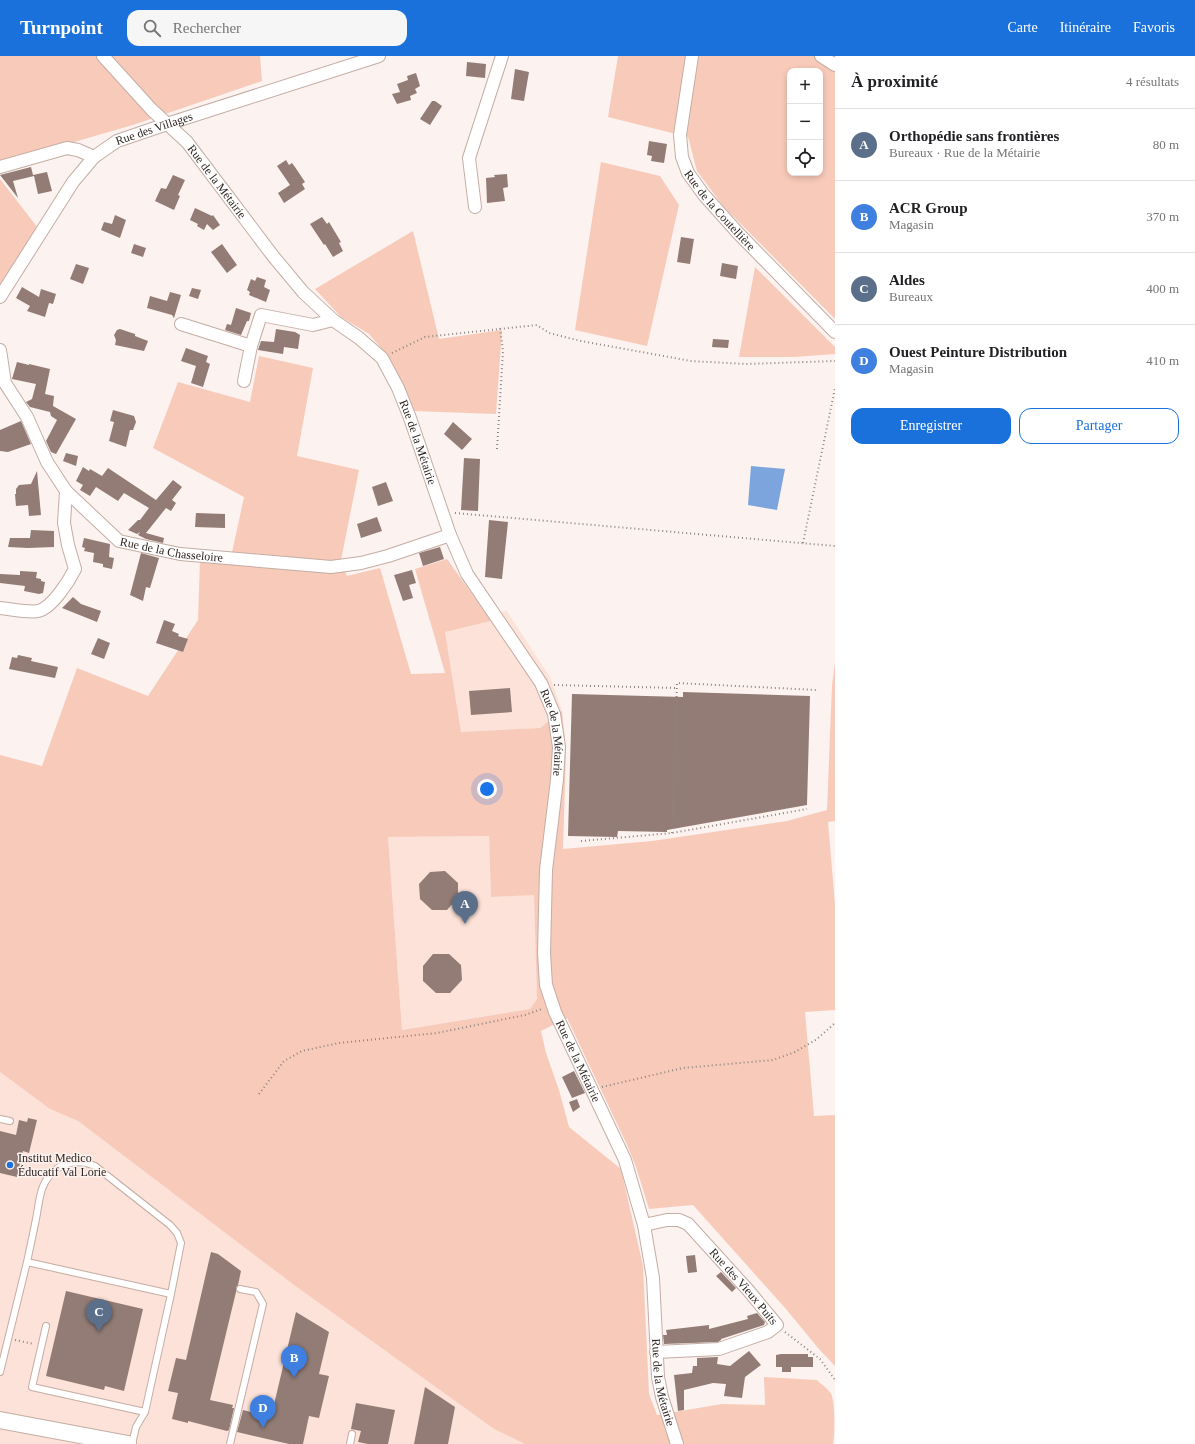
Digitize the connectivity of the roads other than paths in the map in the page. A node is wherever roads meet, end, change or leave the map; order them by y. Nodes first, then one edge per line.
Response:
1 (103, 56) edge
2 (379, 56) edge
3 (502, 56) edge
4 (692, 56) edge
5 (821, 56) edge
6 (835, 65) edge
7 (167, 124) junction
8 (94, 157) junction
9 (0, 166) edge
10 (475, 207) dead end
11 (0, 297) edge
12 (333, 320) junction
13 (181, 324) dead end
14 (835, 332) edge
15 (252, 346) junction
16 (0, 350) edge
17 (244, 381) dead end
18 (66, 490) junction
19 (450, 535) junction
20 (0, 608) edge
21 (0, 1119) edge
22 (10, 1122) dead end
23 (644, 1225) junction
24 (27, 1262) junction
25 (240, 1289) dead end
26 (171, 1294) junction
27 (46, 1326) dead end
28 (656, 1352) junction
29 (0, 1372) edge
30 (145, 1412) junction
31 (0, 1420) edge
32 (352, 1434) dead end
33 (128, 1444) edge
34 (132, 1444) edge
35 (230, 1444) edge
36 (350, 1444) edge
37 (677, 1444) edge

1 - 7 street, Rue de la Métairie
2 - 7 street, Rue des Villages
3 - 10 street
4 - 14 street, Rue de la Coutellière
5 - 6 street
7 - 8 street, Rue des Villages
7 - 12 street, Rue de la Métairie
8 - 9 street
8 - 11 street, Rue des Villages
12 - 15 street
12 - 19 street, Rue de la Métairie
13 - 15 street
15 - 17 street
16 - 18 street, Rue de la Chasseloire
18 - 19 street, Rue de la Chasseloire
18 - 20 street
19 - 23 street, Rue de la Métairie
21 - 22 lane
23 - 28 street, Rue de la Métairie
23 - 28 street, Rue des Vieux Puits
24 - 26 lane
24 - 26 lane
24 - 29 lane
25 - 35 lane
26 - 30 lane
27 - 30 lane
28 - 37 street, Rue de la Métairie
30 - 34 lane
31 - 33 street
32 - 36 lane

